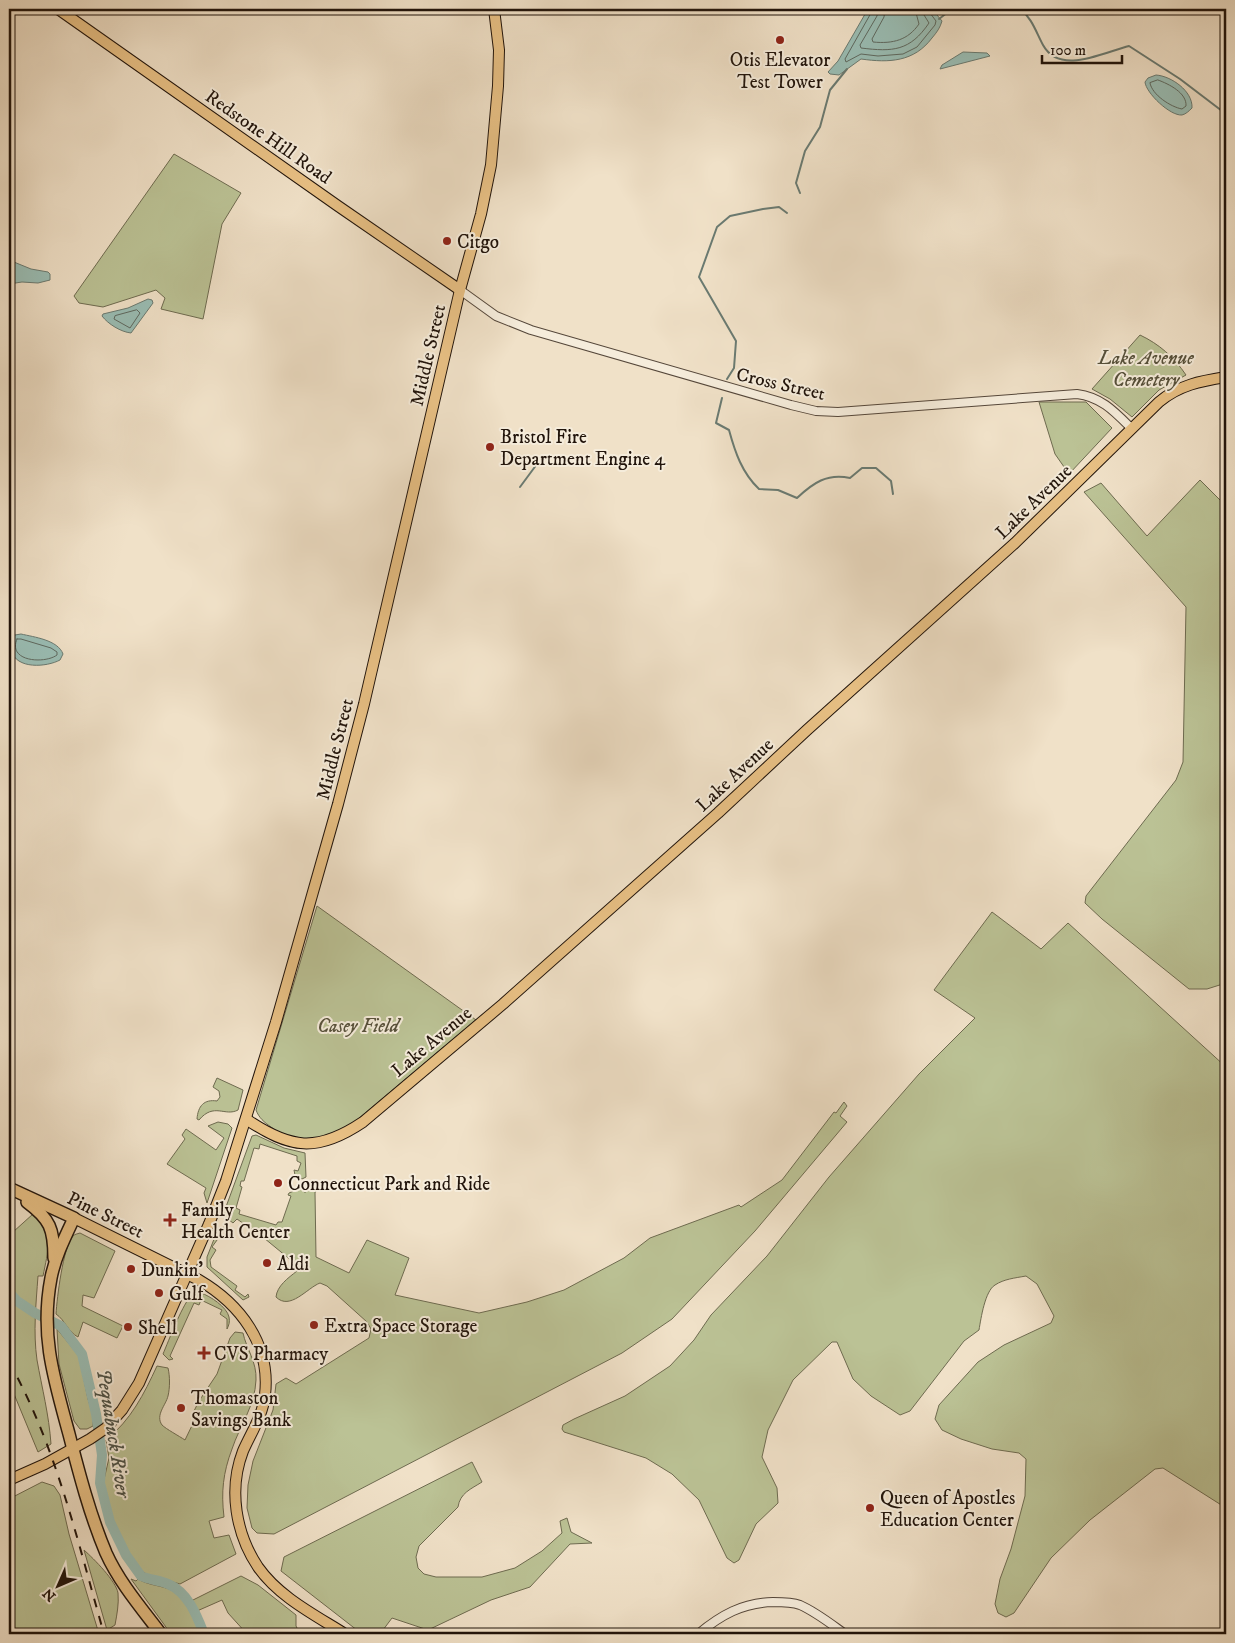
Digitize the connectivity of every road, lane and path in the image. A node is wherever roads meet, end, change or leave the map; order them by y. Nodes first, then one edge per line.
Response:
1 (58, 9) edge
2 (494, 9) edge
3 (460, 290) junction
4 (1226, 377) edge
5 (1130, 428) junction
6 (246, 1119) junction
7 (9, 1188) edge
8 (74, 1218) junction
9 (54, 1263) junction
10 (188, 1273) junction
11 (72, 1450) junction
12 (9, 1480) edge
13 (339, 1633) edge
14 (161, 1634) edge
15 (698, 1634) edge
16 (845, 1634) edge

1 - 3 main road, Redstone Hill Road
2 - 3 main road, Middle Street
3 - 5 street, Cross Street
3 - 6 main road, Middle Street
4 - 5 main road, Lake Avenue
5 - 6 main road, Lake Avenue
6 - 10 main road, Middle Street
7 - 8 highway, Pine Street
7 - 9 highway
8 - 9 highway
8 - 10 main road, Pine Street
9 - 11 highway
10 - 11 main road, Middle Street
10 - 13 main road, Pine Street
11 - 12 main road, Middle Street
11 - 14 highway
15 - 16 street

